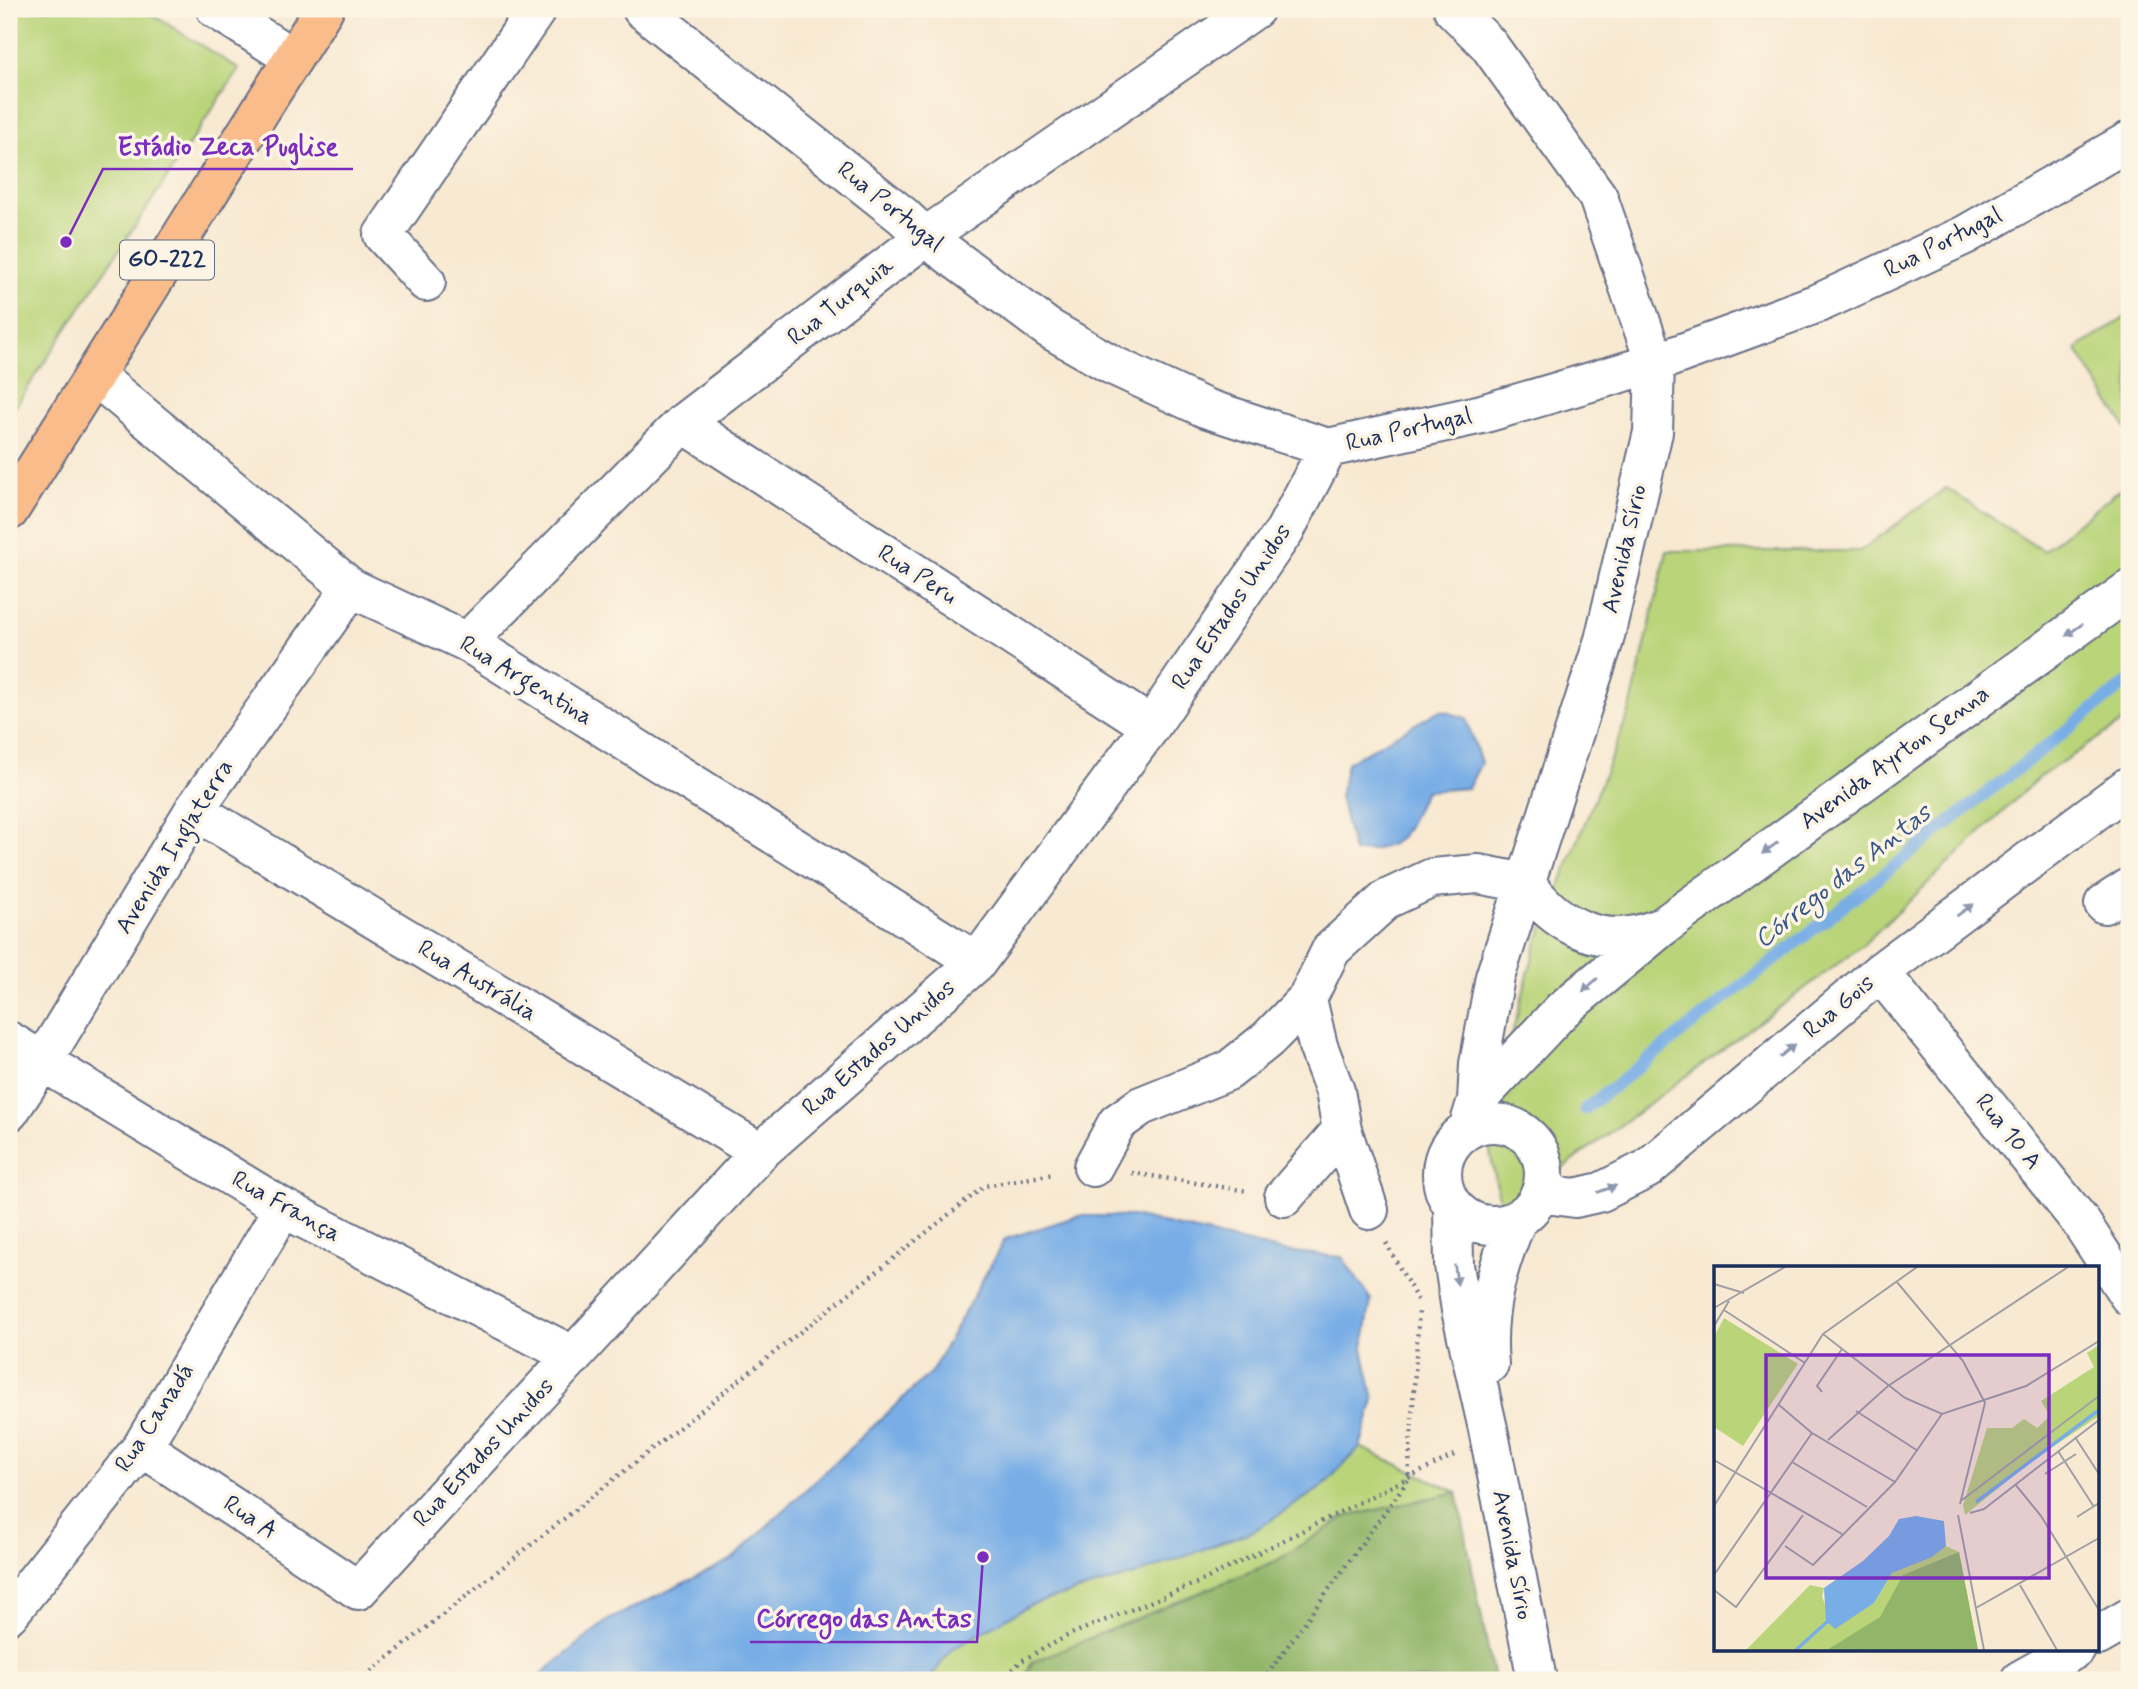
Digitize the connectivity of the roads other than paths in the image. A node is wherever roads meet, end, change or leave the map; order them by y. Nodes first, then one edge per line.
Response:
1 (216, 9) edge
2 (324, 9) edge
3 (537, 9) edge
4 (642, 9) edge
5 (1255, 9) edge
6 (1453, 9) edge
7 (293, 58) junction
8 (2129, 141) edge
9 (925, 237) junction
10 (426, 282) dead end
11 (1655, 363) junction
12 (95, 376) junction
13 (683, 423) junction
14 (1328, 449) junction
15 (9, 511) edge
16 (351, 588) junction
17 (2129, 590) edge
18 (467, 642) junction
19 (1151, 726) junction
20 (2129, 786) edge
21 (194, 810) junction
22 (1526, 883) junction
23 (1662, 927) junction
24 (977, 962) junction
25 (1880, 972) junction
26 (1307, 999) junction
27 (9, 1041) edge
28 (43, 1061) junction
29 (9, 1112) edge
30 (1473, 1114) junction
31 (1342, 1130) junction
32 (760, 1152) junction
33 (1093, 1167) road end
34 (1284, 1197) road end
35 (1453, 1207) junction
36 (1529, 1207) junction
37 (283, 1208) junction
38 (1369, 1210) road end
39 (2129, 1296) edge
40 (573, 1356) junction
41 (1489, 1433) junction
42 (142, 1447) junction
43 (358, 1590) joint
44 (9, 1614) edge
45 (2129, 1618) edge
46 (2100, 1635) edge
47 (2074, 1650) edge
48 (1537, 1680) edge
49 (2020, 1680) edge

1 - 7 street
2 - 7 main road, GO-222
3 - 10 street
4 - 9 street, Rua Portugal
5 - 9 street, Rua Turquia
6 - 11 street, Avenida Sírio
7 - 12 main road, GO-222
8 - 11 street, Rua Portugal
9 - 13 street, Rua Turquia
9 - 14 street, Rua Portugal
11 - 14 street, Rua Portugal
11 - 22 street, Avenida Sírio
12 - 15 main road, GO-222
12 - 16 street, Rua Argentina
13 - 18 street, Rua Turquia
13 - 19 street, Rua Peru
14 - 19 street, Rua Estados Unidos
16 - 18 street, Rua Argentina
16 - 21 street, Avenida Inglaterra
17 -> 23 street, Avenida Ayrton Senna
18 - 24 street, Rua Argentina
19 - 24 street, Rua Estados Unidos
25 -> 20 street, Rua Gois
21 - 28 street, Avenida Inglaterra
21 - 32 street, Rua Austrália
22 - 23 street, Avenida Ayrton Senna
22 - 26 street
22 - 30 street, Avenida Sírio
23 -> 30 street, Avenida Ayrton Senna
24 - 32 street, Rua Estados Unidos
36 -> 25 street, Rua Gois
25 - 39 street, Rua 10 A
26 - 31 street
26 - 33 street
27 - 28 street, Rua França
28 - 29 street, Avenida Inglaterra
28 - 37 street, Rua França
30 - 35 street
30 - 36 street
31 - 34 street
31 - 38 street
32 - 40 street, Rua Estados Unidos
35 - 36 street
35 -> 41 street, Avenida Sírio
36 - 41 street, Avenida Sírio
37 - 40 street, Rua França
37 - 42 street, Rua Canadá
40 - 43 street, Rua Estados Unidos
41 - 48 street, Avenida Sírio
42 - 43 street, Rua A
42 - 44 street, Rua Canadá
45 - 46 street
47 - 49 street

